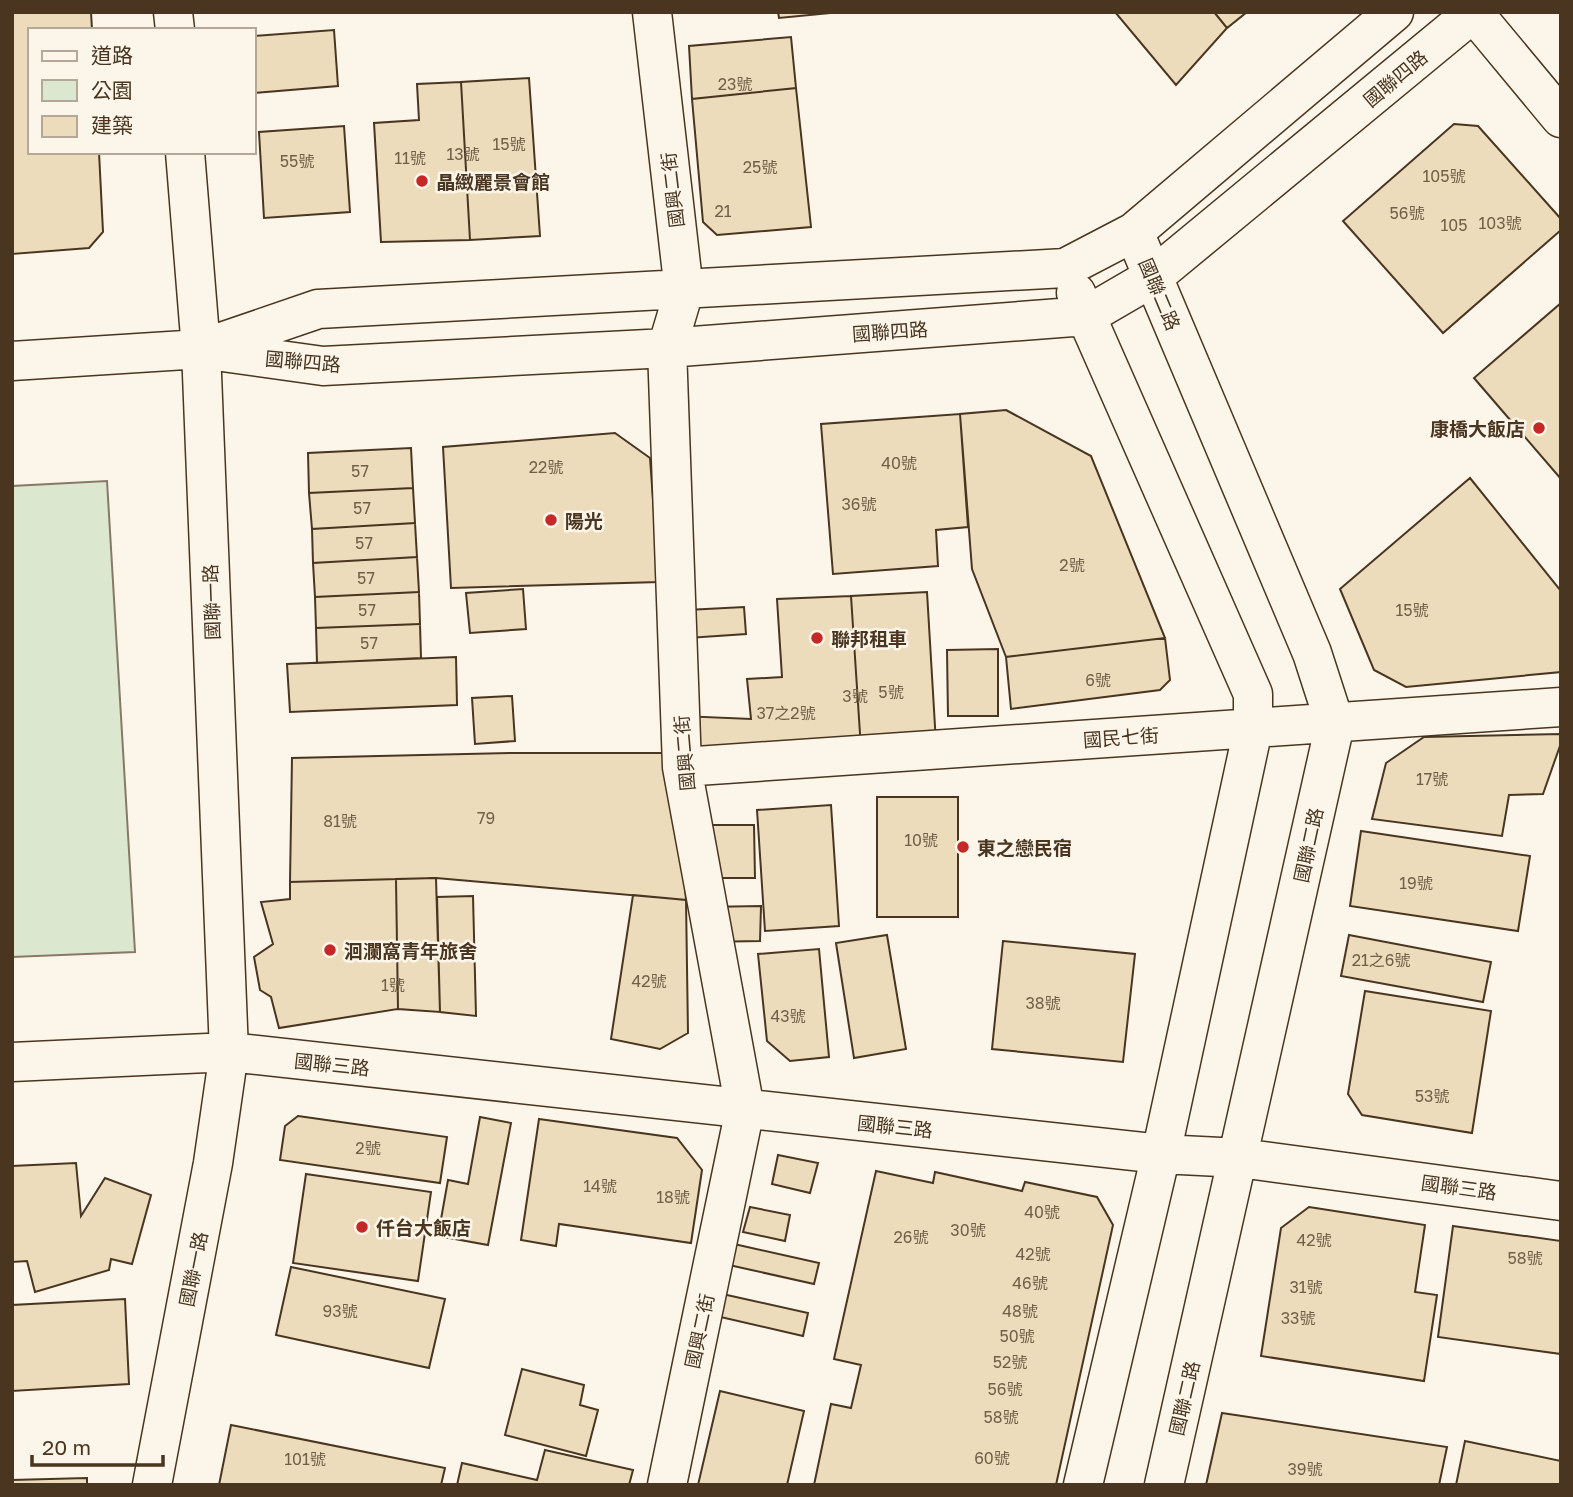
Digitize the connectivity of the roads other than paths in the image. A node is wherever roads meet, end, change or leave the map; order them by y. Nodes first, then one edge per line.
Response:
1 (652, 12) edge
2 (1394, 12) edge
3 (1473, 12) edge
4 (1561, 118) edge
5 (185, 154) edge
6 (1134, 232) junction
7 (1065, 268) junction
8 (1153, 278) junction
9 (684, 291) junction
10 (1086, 316) junction
11 (667, 348) junction
12 (201, 349) junction
13 (12, 361) edge
14 (1561, 707) edge
15 (1335, 724) junction
16 (1253, 729) junction
17 (682, 767) junction
18 (229, 1052) junction
19 (12, 1062) edge
20 (744, 1110) junction
21 (1161, 1154) junction
22 (1240, 1158) junction
23 (1561, 1201) edge
24 (152, 1485) edge
25 (667, 1485) edge
26 (1083, 1485) edge
27 (1164, 1485) edge

1 - 9 street, 國興二街
2 - 6 street, 國聯四路
3 - 4 street
3 - 8 street, 國聯四路
5 - 12 street, 國聯一路
6 - 7 street, 國聯四路
6 - 8 street, 國聯二路
7 - 9 street, 國聯四路
7 - 10 street
8 - 10 street, 國聯四路
8 - 15 street, 國聯二路
9 - 11 street, 國興二街
9 - 12 street, 國聯四路
10 - 11 street, 國聯四路
10 - 16 street
11 - 12 street, 國聯四路
11 - 17 street, 國興二街
12 - 13 street, 國聯四路
12 - 18 street, 國聯一路
14 - 15 street, 國民七街
15 - 16 street, 國民七街
15 - 22 street, 國聯二路
16 - 17 street, 國民七街
16 - 21 street
17 - 20 street, 國興二街
18 - 19 street
18 - 20 street, 國聯三路
18 - 24 street, 國聯一路
20 - 21 street, 國聯三路
20 - 25 street, 國興二街
21 - 22 street, 國聯三路
21 - 26 street
22 - 23 street, 國聯三路
22 - 27 street, 國聯二路

